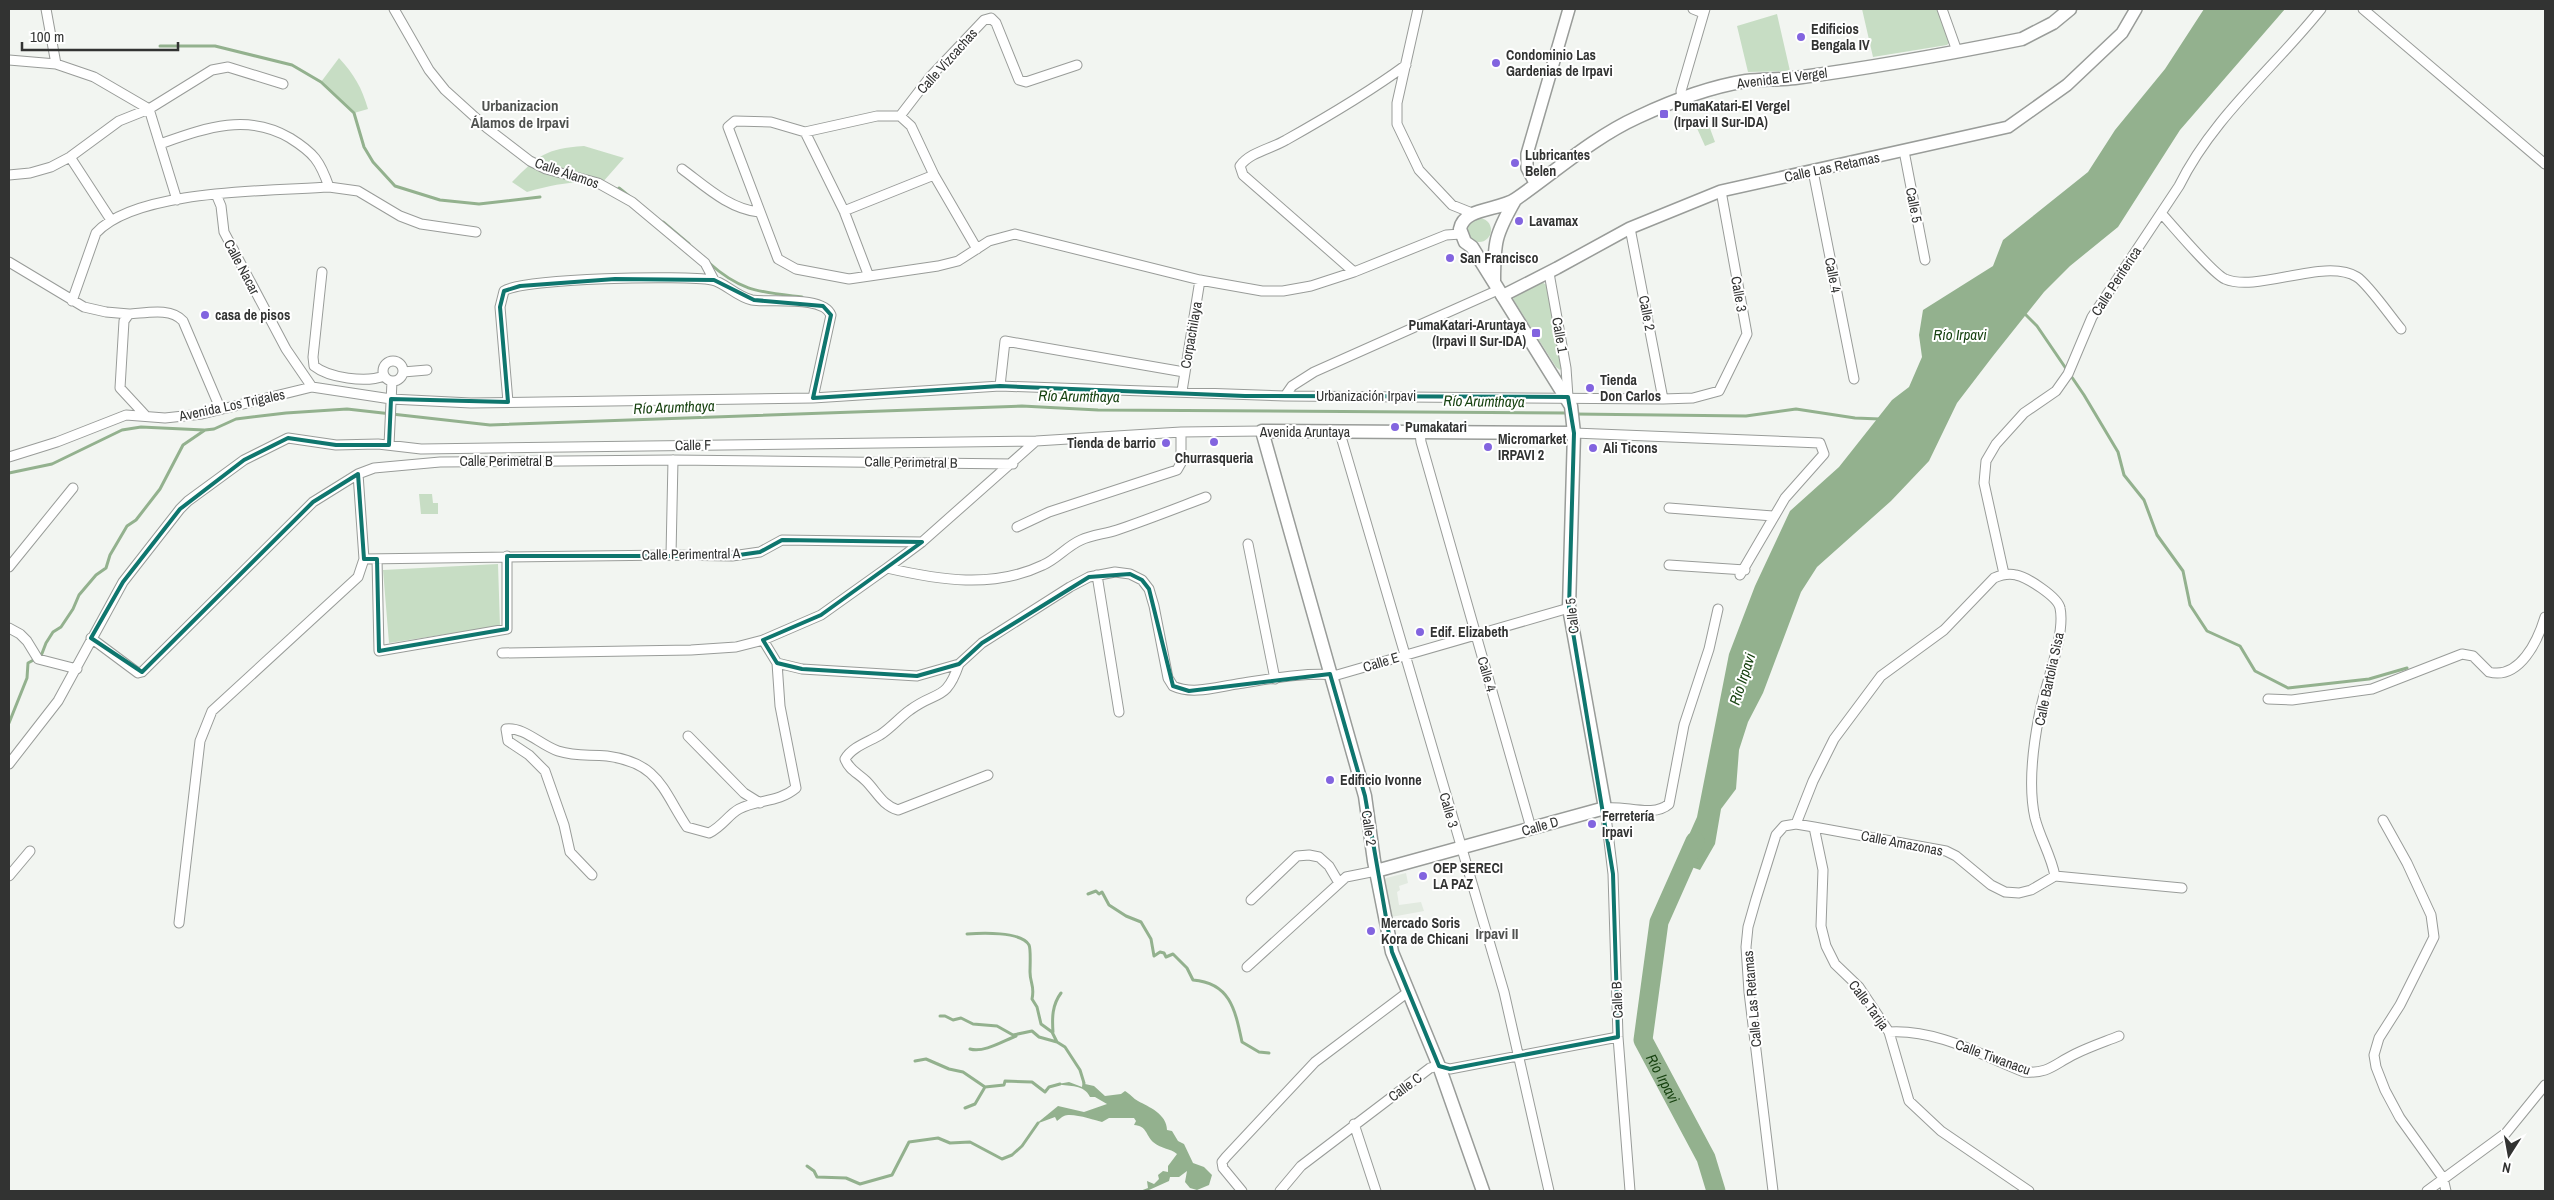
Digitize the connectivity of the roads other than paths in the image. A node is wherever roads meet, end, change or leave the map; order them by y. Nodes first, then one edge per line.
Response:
1 (46, 9) edge
2 (394, 9) edge
3 (1418, 9) edge
4 (1569, 9) edge
5 (1693, 9) edge
6 (1942, 9) edge
7 (2070, 9) edge
8 (2136, 9) edge
9 (2321, 9) edge
10 (2362, 9) edge
11 (1704, 11) edge
12 (1957, 51) junction
13 (9, 60) edge
14 (56, 64) junction
15 (1406, 65) junction
16 (1077, 66) dead end
17 (283, 84) dead end
18 (1682, 99) junction
19 (149, 109) junction
20 (900, 116) junction
21 (805, 132) junction
22 (160, 144) junction
23 (1904, 151) junction
24 (70, 157) junction
25 (2545, 164) edge
26 (682, 169) dead end
27 (1813, 171) junction
28 (9, 175) edge
29 (934, 175) junction
30 (1535, 183) junction
31 (329, 187) junction
32 (1721, 191) junction
33 (216, 194) junction
34 (177, 200) junction
35 (1515, 200) junction
36 (844, 211) junction
37 (759, 212) junction
38 (1476, 213) junction
39 (2161, 213) junction
40 (111, 220) junction
41 (1630, 228) junction
42 (476, 232) dead end
43 (1461, 234) junction
44 (1496, 236) junction
45 (1472, 248) junction
46 (977, 249) junction
47 (1924, 260) dead end
48 (9, 262) edge
49 (322, 272) dead end
50 (1354, 272) junction
51 (1549, 273) junction
52 (868, 274) junction
53 (714, 280) junction
54 (1200, 280) junction
55 (1498, 289) junction
56 (72, 301) junction
57 (128, 314) junction
58 (2401, 329) dead end
59 (427, 370) dead end
60 (403, 372) junction
61 (1184, 372) junction
62 (384, 376) junction
63 (1854, 379) dead end
64 (392, 381) junction
65 (1000, 386) junction
66 (312, 387) junction
67 (1182, 391) junction
68 (1719, 391) joint
69 (1285, 396) junction
70 (813, 398) junction
71 (1663, 399) junction
72 (391, 400) junction
73 (1570, 401) junction
74 (508, 402) junction
75 (220, 408) junction
76 (145, 415) junction
77 (1573, 427) junction
78 (1262, 431) junction
79 (1181, 432) junction
80 (1342, 432) junction
81 (1420, 433) junction
82 (1036, 441) junction
83 (389, 445) junction
84 (9, 458) edge
85 (673, 460) junction
86 (1013, 464) junction
87 (358, 474) junction
88 (73, 488) dead end
89 (1206, 497) dead end
90 (1669, 508) dead end
91 (1773, 516) junction
92 (1017, 527) dead end
93 (922, 542) junction
94 (1248, 544) dead end
95 (671, 555) junction
96 (507, 556) junction
97 (364, 559) junction
98 (377, 560) junction
99 (1669, 565) dead end
100 (9, 567) edge
101 (887, 568) junction
102 (2004, 574) junction
103 (1097, 575) junction
104 (1569, 608) junction
105 (1718, 609) dead end
106 (2545, 617) edge
107 (9, 628) edge
108 (1476, 635) junction
109 (91, 638) junction
110 (763, 640) junction
111 (502, 653) dead end
112 (1404, 655) junction
113 (777, 663) junction
114 (959, 664) junction
115 (77, 669) junction
116 (1330, 674) junction
117 (1275, 678) junction
118 (2268, 699) dead end
119 (1119, 712) dead end
120 (688, 736) dead end
121 (9, 764) edge
122 (988, 775) dead end
123 (760, 803) junction
124 (1605, 808) junction
125 (2383, 820) dead end
126 (1796, 824) junction
127 (1814, 826) junction
128 (1531, 828) junction
129 (1460, 849) junction
130 (30, 851) dead end
131 (1376, 871) junction
132 (9, 876) edge
133 (592, 876) dead end
134 (2055, 876) junction
135 (1339, 883) junction
136 (2182, 888) dead end
137 (1250, 900) dead end
138 (179, 923) dead end
139 (1247, 967) dead end
140 (1408, 992) junction
141 (1890, 1032) junction
142 (2119, 1036) dead end
143 (1618, 1037) junction
144 (1519, 1056) junction
145 (1439, 1066) junction
146 (2545, 1085) edge
147 (1354, 1124) junction
148 (2443, 1178) junction
149 (1242, 1191) edge
150 (1280, 1191) edge
151 (1376, 1191) edge
152 (1483, 1191) edge
153 (1549, 1191) edge
154 (1630, 1191) edge
155 (1773, 1191) edge
156 (2028, 1191) edge
157 (2427, 1191) edge
158 (2446, 1191) edge

1 - 14 street
2 - 53 street, Calle Álamos
3 - 15 street
4 - 30 street
5 - 11 street
6 - 12 street
7 - 12 main road, Avenida El Vergel
8 - 23 street, Calle Las Retamas
9 - 39 street, Calle Periferica
10 - 25 street
11 - 18 street
12 - 18 main road, Avenida El Vergel
13 - 14 street
14 - 19 street
15 - 38 street
15 - 50 street
16 - 20 street, Calle Vizcachas
17 - 19 street
18 - 30 main road, Avenida El Vergel
19 - 22 street
19 - 24 street
20 - 21 street
20 - 29 street
21 - 36 street
21 - 37 street
22 - 31 street
22 - 34 street
23 - 27 street, Calle Las Retamas
23 - 47 street, Calle 5
24 - 28 street
24 - 40 street
26 - 37 street
27 - 32 street, Calle Las Retamas
27 - 63 street, Calle 4
29 - 36 street
29 - 46 street
30 - 35 main road, Avenida El Vergel
31 - 33 street
31 - 42 street
32 - 41 street, Calle Las Retamas
32 - 68 street, Calle 3
33 - 34 street
33 - 66 street, Calle Nacar
34 - 40 street
35 - 38 main road
35 - 44 main road
36 - 52 street
37 - 52 street
38 - 43 main road
38 - 44 main road
39 - 58 street
39 - 102 street, Calle Periferica
40 - 56 street
41 - 51 street, Calle Las Retamas
41 - 71 street, Calle 2
43 - 45 main road
43 - 50 street
44 - 45 main road
44 - 55 main road
45 - 55 main road
46 - 52 street
46 - 54 street
48 - 56 street
49 - 62 street
50 - 54 street
51 - 55 street, Calle Las Retamas
51 - 73 street, Calle 1
53 - 70 street
53 - 74 street
54 - 61 street, Corpachilaya
55 - 69 street
55 - 73 main road
56 - 57 street
57 - 75 street
57 - 76 street
59 - 60 street
60 - 62 street
60 - 64 street
61 - 65 street
61 - 67 street, Corpachilaya
62 - 64 street
64 - 72 street
65 - 67 street, Urbanización Irpavi
65 - 70 street, Urbanización Irpavi
66 - 72 street, Urbanización Irpavi
66 - 75 street, Avenida Los Trigales
67 - 69 street, Urbanización Irpavi
68 - 71 street, Urbanización Irpavi
69 - 73 street, Urbanización Irpavi
70 - 74 street, Urbanización Irpavi
71 - 73 street, Urbanización Irpavi
72 - 74 street, Urbanización Irpavi
72 - 83 street
73 - 77 main road
75 - 76 street, Avenida Los Trigales
76 - 84 street, Avenida Los Trigales
77 - 81 main road, Avenida Aruntaya
77 - 91 street
77 - 104 main road, Calle 5
78 - 79 street, Avenida Aruntaya
78 - 80 main road, Avenida Aruntaya
78 - 116 main road, Calle 2
79 - 82 street, Avenida Aruntaya
79 - 92 street
80 - 81 main road, Avenida Aruntaya
80 - 112 street, Calle 3
81 - 108 street, Calle 4
82 - 83 street, Calle F
82 - 86 street
83 - 109 street, Calle F
85 - 86 street, Calle Perimetral B
85 - 87 street, Calle Perimetral B
85 - 95 street
86 - 93 street
87 - 97 street
87 - 109 street, Calle Perimetral B
88 - 100 street
89 - 101 street
90 - 91 street
91 - 99 street
93 - 95 street, Calle Perimentral A
93 - 101 street
94 - 117 street
95 - 96 street, Calle Perimentral A
96 - 98 street, Calle Perimentral A
96 - 98 street
97 - 98 street, Calle Perimentral A
97 - 138 street
101 - 110 street
102 - 126 street
102 - 134 street, Calle Bartolia Sisa
103 - 114 street
103 - 117 street, Calle E
103 - 119 street
104 - 108 street, Calle E
104 - 124 main road, Calle 5
105 - 124 street, Calle D
106 - 118 street
107 - 115 street
108 - 112 street, Calle E
108 - 128 street, Calle 4
109 - 115 street, Calle F
110 - 111 street
110 - 113 street
112 - 116 street, Calle E
112 - 129 street, Calle 3
113 - 114 street
113 - 123 street
114 - 122 street
115 - 121 street, Calle F
116 - 117 street, Calle E
116 - 131 main road, Calle 2
120 - 123 street
123 - 133 street
124 - 128 main road, Calle D
124 - 143 street, Calle B
125 - 148 street
126 - 127 street, Calle Amazonas
126 - 155 street, Calle Las Retamas
127 - 134 street, Calle Amazonas
127 - 141 street, Calle Tarija
128 - 129 main road, Calle D
129 - 131 main road, Calle D
129 - 144 street, Calle 3
130 - 132 street
131 - 135 street, Calle D
131 - 140 main road, Calle 2
134 - 136 street
135 - 137 street
135 - 139 street, Calle D
140 - 145 main road, Calle 2
140 - 149 street
141 - 142 street, Calle Tiwanacu
141 - 156 street, Calle Tarija
143 - 144 street, Calle C
143 - 154 street, Calle B
144 - 145 street, Calle C
144 - 153 street, Calle 3
145 - 147 street, Calle C
145 - 152 main road, Calle 2
146 - 148 street
147 - 150 street, Calle C
147 - 151 street
148 - 157 street
148 - 158 street

